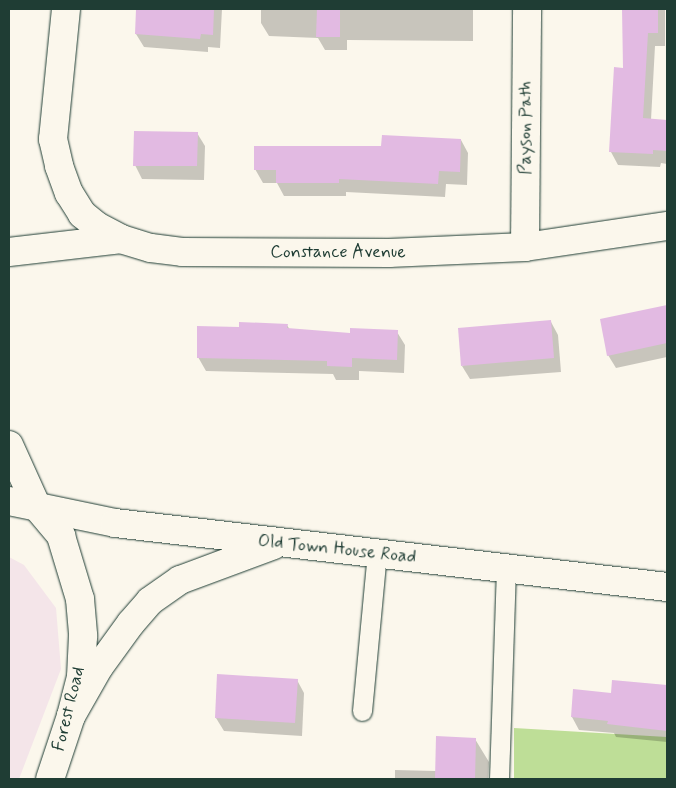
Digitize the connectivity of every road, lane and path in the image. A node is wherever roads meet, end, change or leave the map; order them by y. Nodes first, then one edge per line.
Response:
1 (66, 9) edge
2 (527, 9) edge
3 (667, 226) edge
4 (121, 239) junction
5 (525, 247) junction
6 (9, 252) edge
7 (9, 445) edge
8 (9, 501) edge
9 (37, 507) junction
10 (279, 543) junction
11 (377, 552) junction
12 (506, 570) junction
13 (667, 587) edge
14 (362, 711) dead end
15 (71, 716) junction
16 (50, 779) edge
17 (500, 779) edge

1 - 4 street
2 - 5 street, Payson Path
3 - 5 street, Constance Avenue
4 - 5 street, Constance Avenue
4 - 6 street, Constance Avenue
7 - 9 street, Forest Road
8 - 9 street, Old Town House Road
9 - 10 street, Old Town House Road
9 - 15 street, Forest Road
10 - 11 street, Old Town House Road
10 - 15 street
11 - 12 street, Old Town House Road
11 - 14 lane
12 - 13 street, Old Town House Road
12 - 17 lane
15 - 16 street, Forest Road

